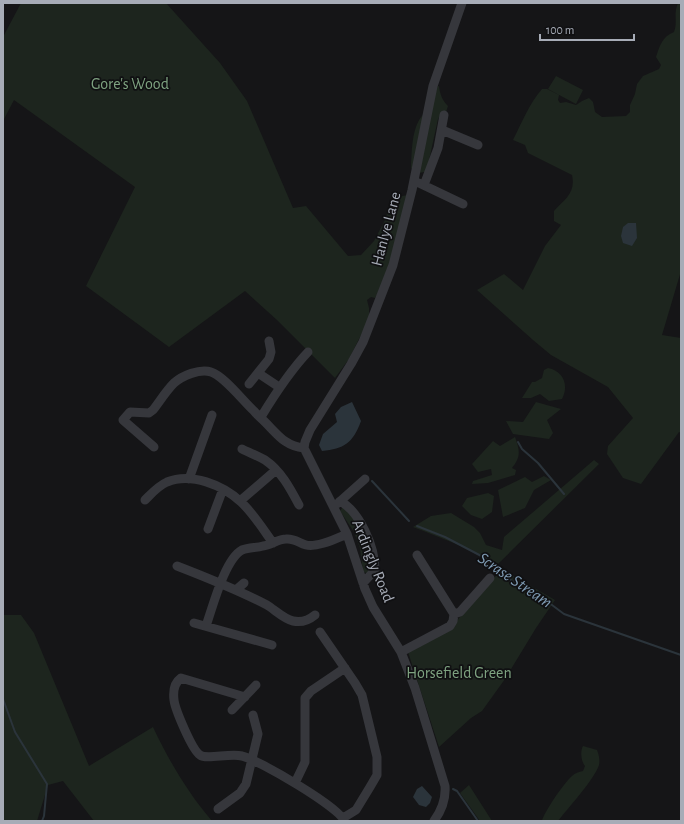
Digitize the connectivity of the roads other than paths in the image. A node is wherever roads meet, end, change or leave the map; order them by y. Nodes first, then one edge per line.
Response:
1 (462, 3) edge
2 (444, 115) dead end
3 (442, 130) junction
4 (478, 145) dead end
5 (414, 181) junction
6 (424, 186) junction
7 (462, 204) dead end
8 (269, 341) dead end
9 (308, 352) dead end
10 (258, 373) junction
11 (249, 384) dead end
12 (279, 387) junction
13 (212, 415) dead end
14 (260, 417) junction
15 (154, 447) dead end
16 (304, 448) junction
17 (242, 449) dead end
18 (276, 470) junction
19 (189, 479) junction
20 (365, 479) dead end
21 (223, 489) junction
22 (145, 500) dead end
23 (240, 501) junction
24 (337, 503) junction
25 (299, 505) dead end
26 (208, 529) dead end
27 (347, 534) junction
28 (273, 543) junction
29 (417, 555) dead end
30 (177, 566) dead end
31 (490, 578) dead end
32 (244, 583) dead end
33 (362, 583) junction
34 (221, 584) junction
35 (236, 590) junction
36 (454, 614) junction
37 (316, 615) dead end
38 (194, 623) dead end
39 (206, 626) junction
40 (320, 632) dead end
41 (272, 645) dead end
42 (401, 652) junction
43 (345, 668) junction
44 (256, 685) dead end
45 (245, 697) junction
46 (232, 710) dead end
47 (253, 715) dead end
48 (252, 759) junction
49 (295, 783) junction
50 (218, 809) dead end
51 (343, 819) edge
52 (434, 821) edge

1 - 5 street, Hanlye Lane
2 - 3 street
3 - 4 street
3 - 6 street
5 - 6 street
5 - 16 street, Hanlye Lane
6 - 7 street
8 - 10 street
9 - 12 street
10 - 11 street
10 - 12 street
12 - 14 street
13 - 19 street
14 - 15 street
14 - 16 street
16 - 24 street, Ardingly Road
17 - 18 street
18 - 23 street
18 - 25 street
19 - 21 street
19 - 22 street
20 - 24 street
21 - 23 street
21 - 26 street
23 - 28 street
24 - 27 street, Ardingly Road
24 - 33 street
27 - 28 street
27 - 33 street, Ardingly Road
28 - 34 street
29 - 36 street
30 - 34 street
31 - 36 street
32 - 35 street
33 - 42 street, Ardingly Road
34 - 35 street
34 - 39 street
35 - 37 street
36 - 42 street
38 - 39 street
39 - 41 street
40 - 43 street
42 - 52 street, Ardingly Road
43 - 49 street
43 - 51 street
44 - 45 street
45 - 46 street
45 - 48 street
47 - 48 street
48 - 49 street
48 - 50 street
49 - 51 street

